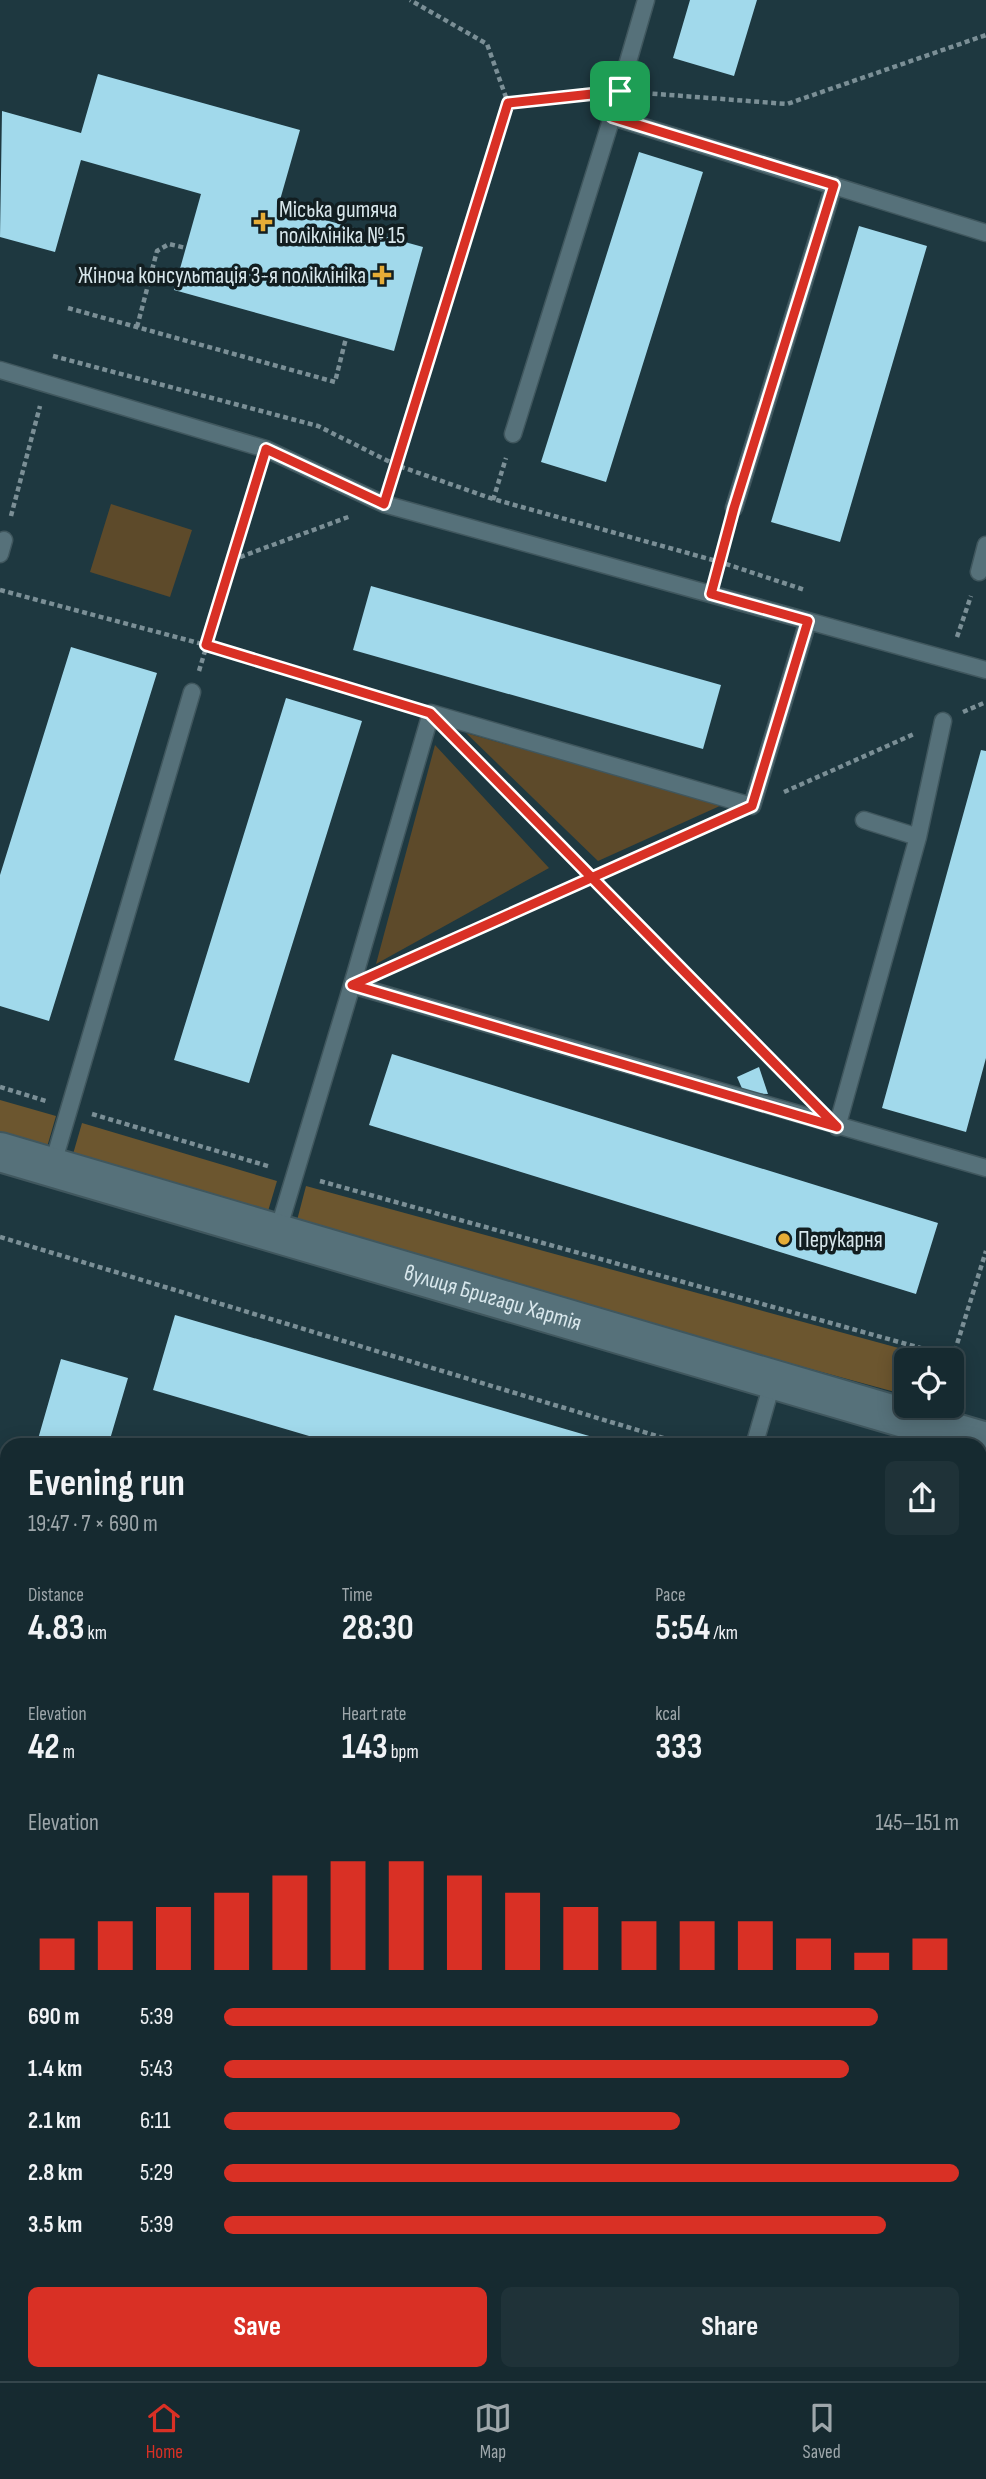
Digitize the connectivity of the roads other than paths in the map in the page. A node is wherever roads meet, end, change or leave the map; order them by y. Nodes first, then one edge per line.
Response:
1 (646, 0) edge
2 (612, 117) junction
3 (834, 185) junction
4 (986, 233) edge
5 (0, 370) edge
6 (513, 434) road end
7 (734, 508) road end
8 (986, 545) edge
9 (979, 572) road end
10 (808, 621) junction
11 (986, 670) edge
12 (192, 692) road end
13 (943, 721) road end
14 (864, 820) dead end
15 (918, 837) junction
16 (352, 985) junction
17 (837, 1127) junction
18 (0, 1152) edge
19 (52, 1167) junction
20 (986, 1168) edge
21 (277, 1234) junction
22 (773, 1380) junction
23 (756, 1438) edge
24 (972, 1438) edge

1 - 2 lane
2 - 3 lane
2 - 6 lane
3 - 4 lane
3 - 7 lane
5 - 10 lane
8 - 9 lane
10 - 11 lane
10 - 16 lane
12 - 19 lane
13 - 15 lane
14 - 15 lane
15 - 17 lane
16 - 17 lane
16 - 21 lane
17 - 20 lane
18 - 19 street, вулиця Бригади Хартія
19 - 21 street, вулиця Бригади Хартія
21 - 22 street, вулиця Бригади Хартія
22 - 23 lane
22 - 24 street, вулиця Бригади Хартія

